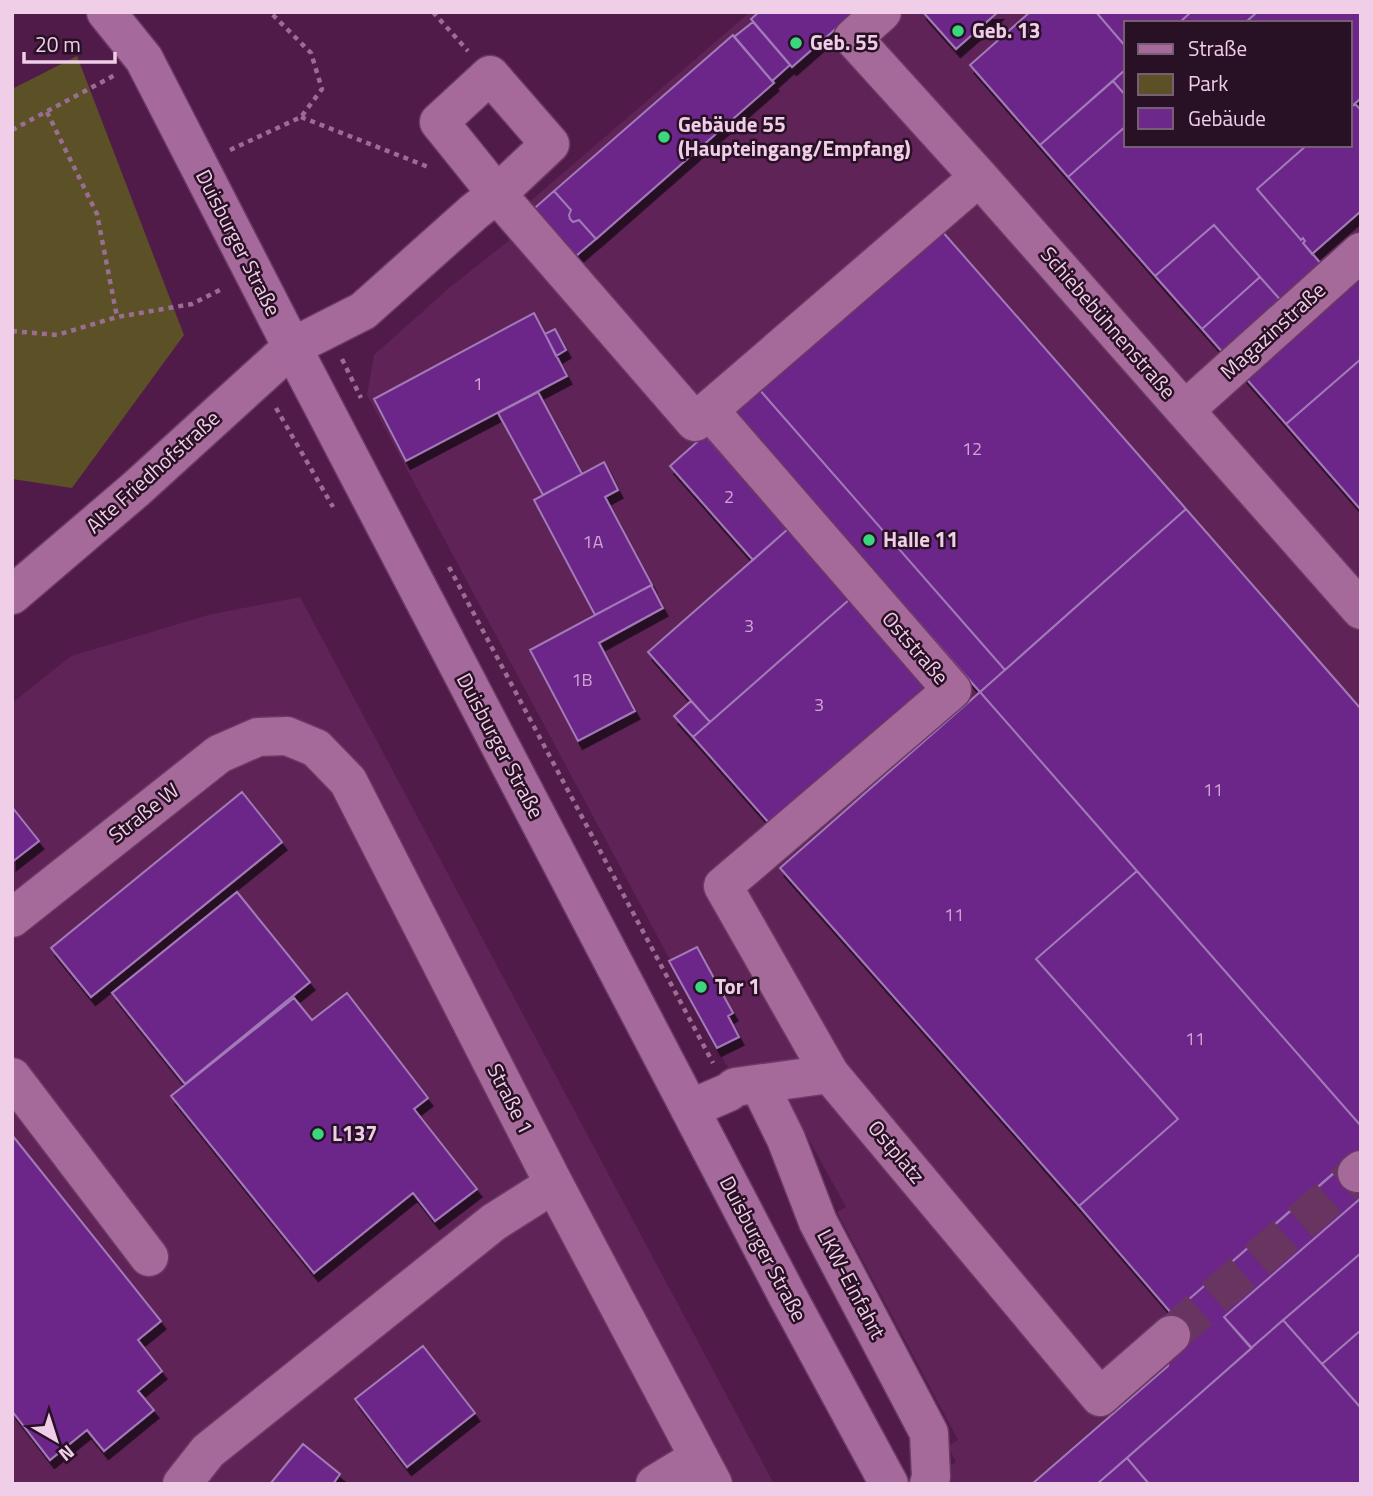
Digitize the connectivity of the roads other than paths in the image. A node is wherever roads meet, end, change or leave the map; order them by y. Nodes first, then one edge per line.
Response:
1 (106, 12) edge
2 (882, 12) edge
3 (979, 177) junction
4 (497, 194) junction
5 (1361, 252) edge
6 (292, 347) junction
7 (709, 410) junction
8 (1185, 410) junction
9 (12, 595) edge
10 (1361, 610) edge
11 (287, 736) joint
12 (723, 886) joint
13 (12, 918) edge
14 (830, 1074) junction
15 (12, 1077) edge
16 (744, 1088) junction
17 (690, 1110) junction
18 (554, 1184) junction
19 (149, 1258) dead end
20 (1171, 1335) tunnel mouth
21 (706, 1471) edge
22 (182, 1484) edge
23 (655, 1484) edge
24 (890, 1484) edge
25 (929, 1484) edge

1 - 6 main road, Duisburger Straße
2 - 3 street, Schiebebühnenstraße
3 - 7 street
3 - 8 street, Schiebebühnenstraße
4 - 4 street, Alte Friedhofstraße
4 - 6 street, Alte Friedhofstraße
4 - 7 street
5 - 8 street, Magazinstraße
6 - 9 street, Alte Friedhofstraße
6 - 17 main road, Duisburger Straße
7 - 12 street, Oststraße
8 - 10 street, Schiebebühnenstraße
11 - 13 street, Straße W
11 - 18 street, Straße 1
12 - 14 street, Ostplatz
14 - 16 street
14 - 20 street, Ostplatz
15 - 19 street
16 - 17 street
16 - 25 street, LKW-Einfahrt
17 - 24 main road, Duisburger Straße
18 - 21 street, Straße 1
18 - 22 street
21 - 23 street

